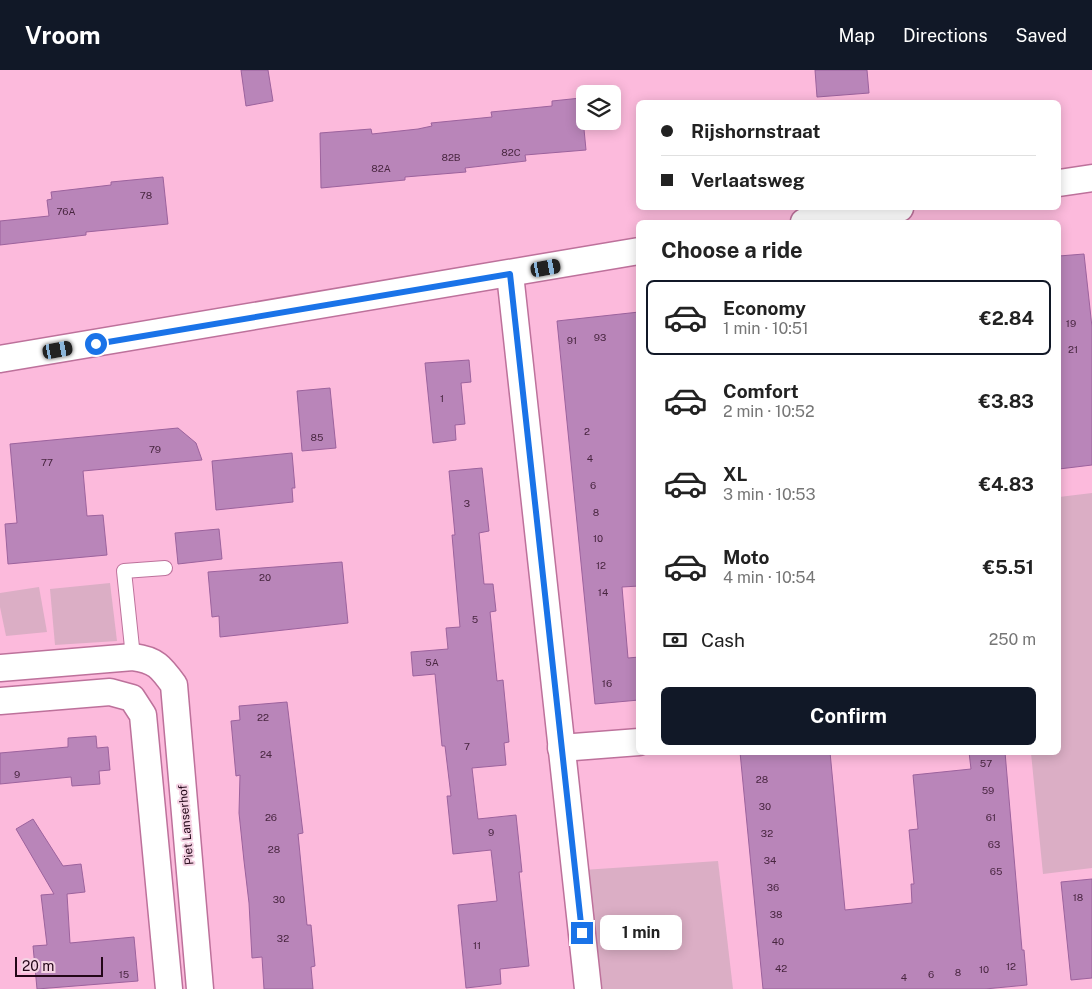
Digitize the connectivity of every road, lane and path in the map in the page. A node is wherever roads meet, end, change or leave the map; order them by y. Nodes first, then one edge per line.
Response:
1 (1092, 178) edge
2 (1061, 183) edge
3 (886, 210) edge
4 (818, 220) edge
5 (636, 252) edge
6 (510, 274) junction
7 (0, 360) edge
8 (165, 568) dead end
9 (133, 657) junction
10 (160, 666) junction
11 (0, 668) edge
12 (132, 698) junction
13 (0, 701) edge
14 (636, 742) edge
15 (561, 748) junction
16 (169, 989) edge
17 (200, 989) edge
18 (588, 989) edge

1 - 2 street
3 - 4 street
5 - 6 street
6 - 7 street
6 - 15 street
8 - 9 lane
9 - 10 street
9 - 11 street
10 - 12 street
10 - 17 street, Piet Lanserhof
12 - 13 street
12 - 16 street
14 - 15 street
15 - 18 street

